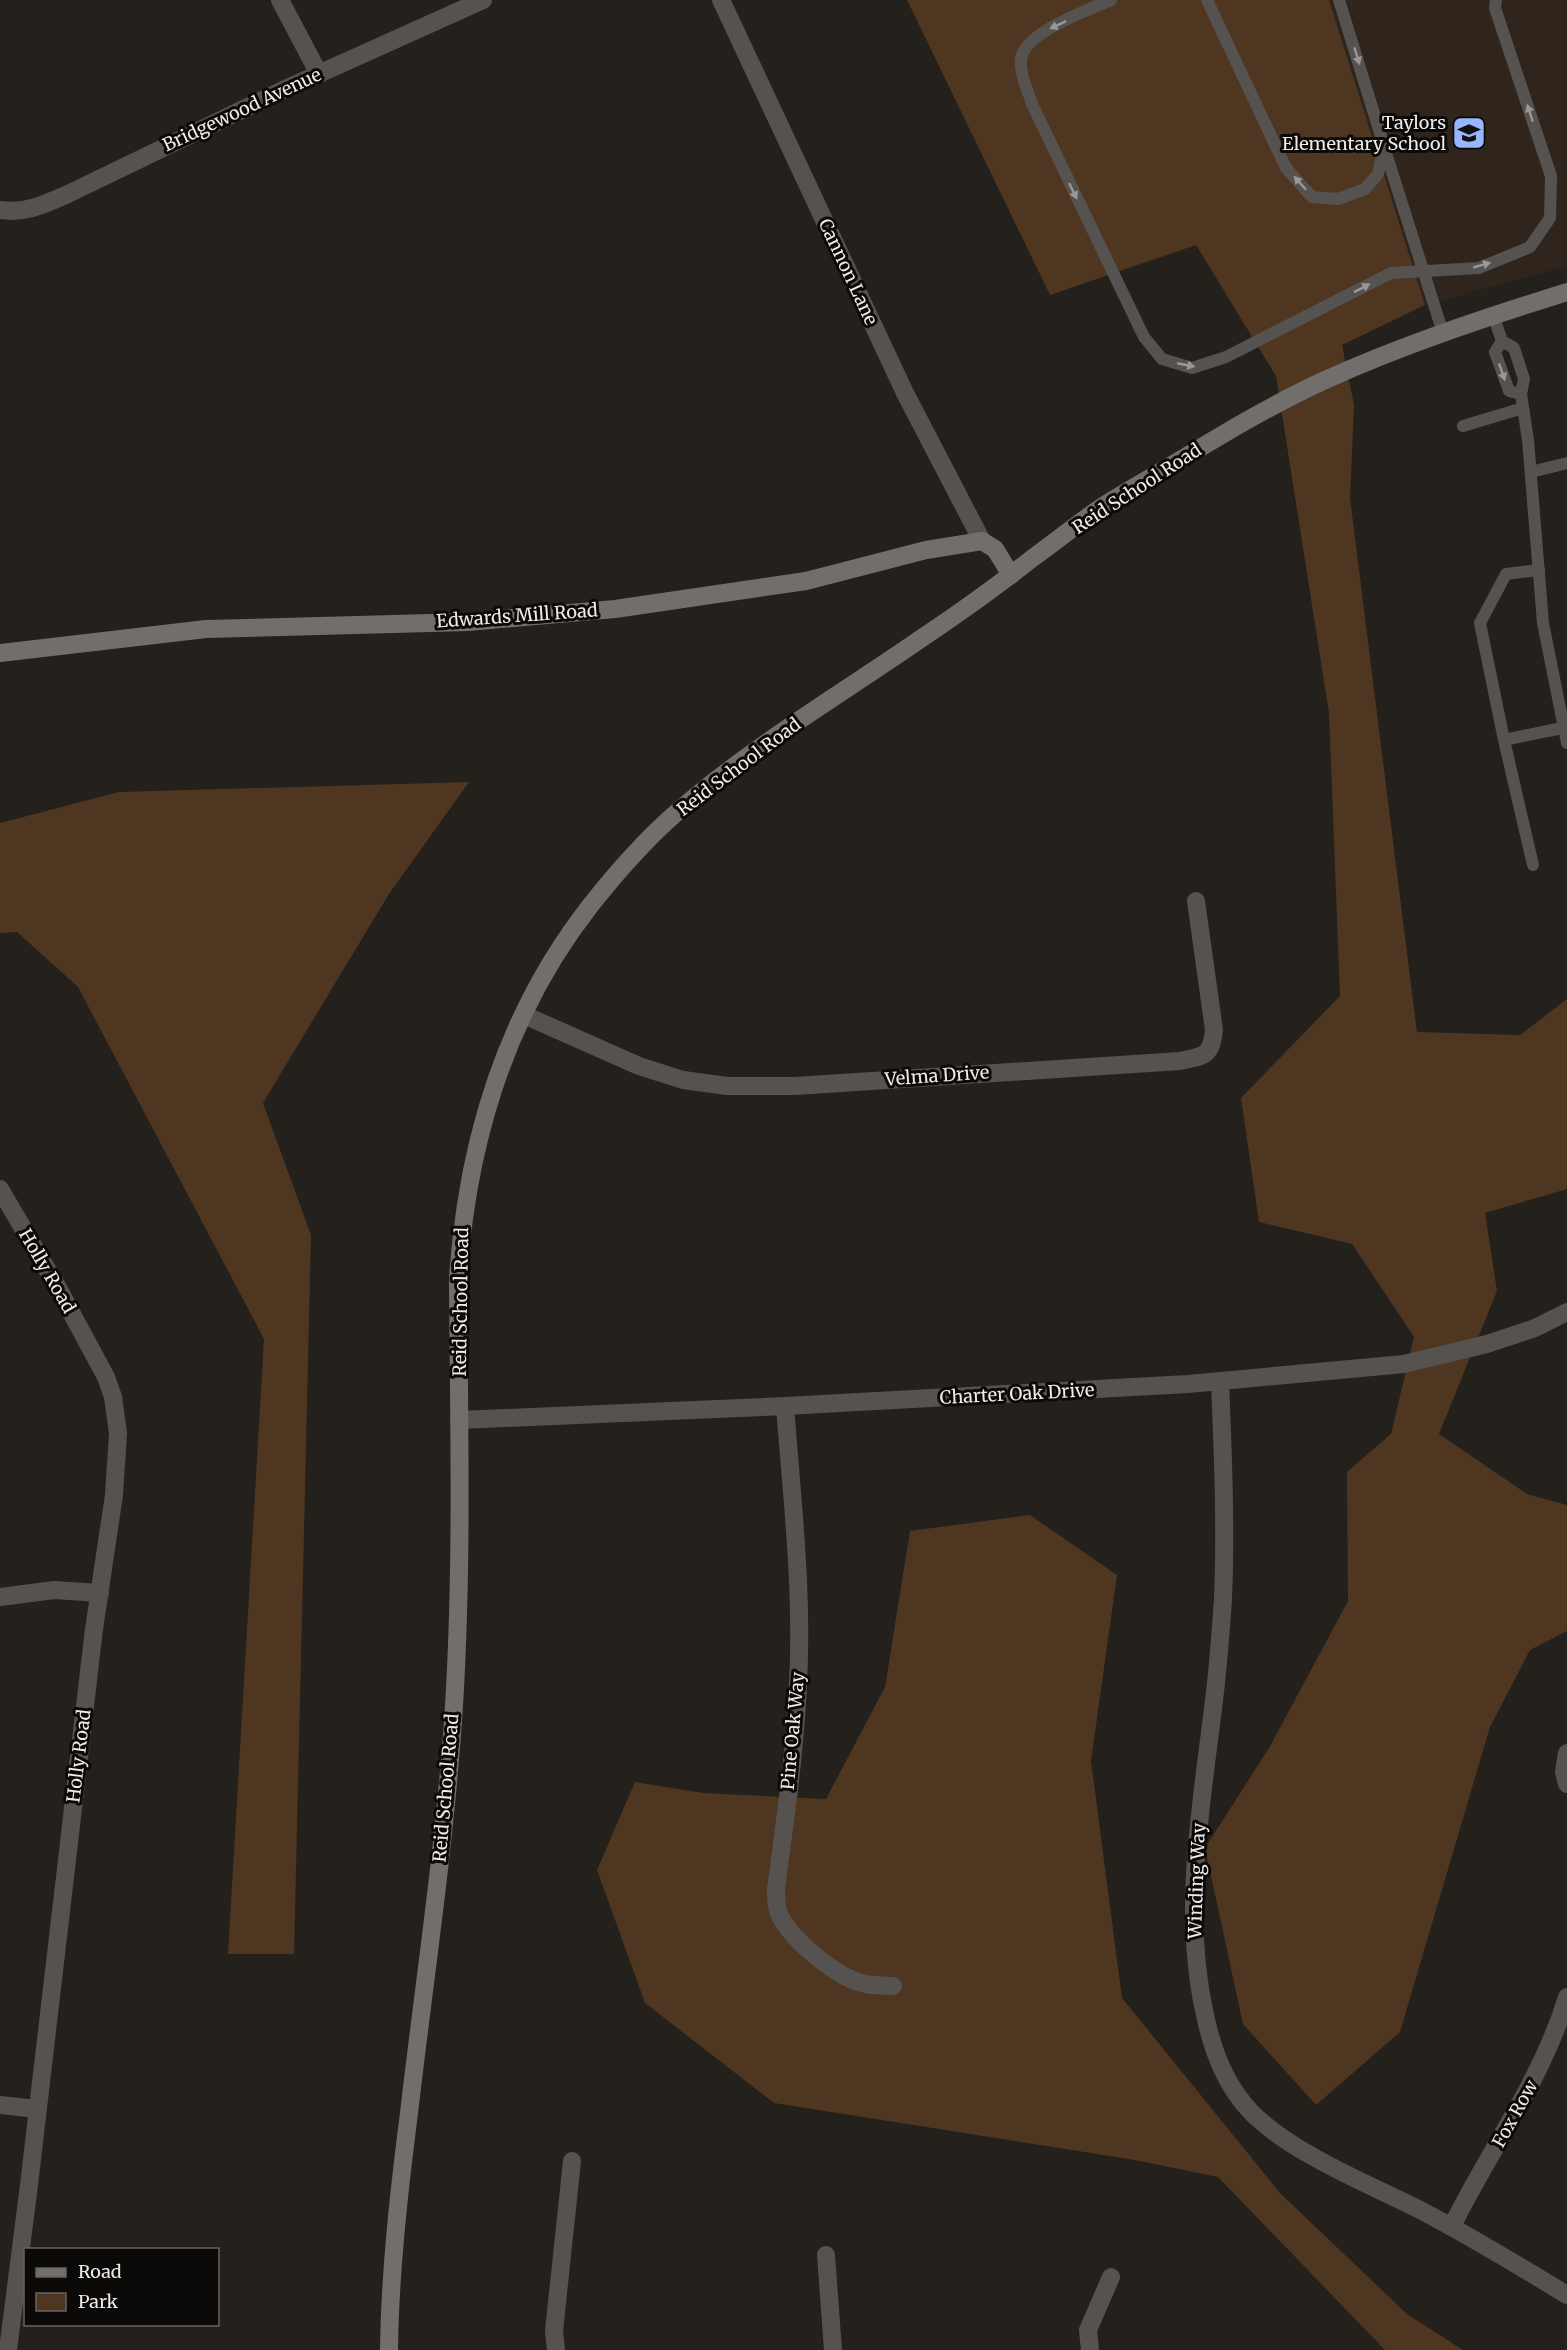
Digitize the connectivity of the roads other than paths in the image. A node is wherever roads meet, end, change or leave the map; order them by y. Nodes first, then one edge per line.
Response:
1 (280, 0) edge
2 (483, 0) edge
3 (722, 0) edge
4 (1111, 0) edge
5 (1208, 0) edge
6 (1339, 0) edge
7 (1496, 0) edge
8 (319, 74) junction
9 (1384, 146) junction
10 (0, 210) edge
11 (1424, 272) junction
12 (1567, 292) edge
13 (1493, 315) junction
14 (1443, 333) junction
15 (1502, 341) junction
16 (1521, 394) junction
17 (1524, 408) junction
18 (1463, 426) dead end
19 (1567, 463) edge
20 (1531, 472) junction
21 (982, 540) junction
22 (1539, 570) junction
23 (1011, 575) junction
24 (0, 653) edge
25 (1563, 728) junction
26 (1504, 740) junction
27 (1567, 743) edge
28 (1533, 865) dead end
29 (1196, 901) dead end
30 (524, 1015) junction
31 (0, 1189) edge
32 (1567, 1312) edge
33 (1220, 1382) junction
34 (785, 1406) junction
35 (459, 1420) junction
36 (100, 1593) junction
37 (0, 1596) edge
38 (1567, 1753) edge
39 (1567, 1784) edge
40 (893, 1986) dead end
41 (1567, 1997) edge
42 (0, 2105) edge
43 (37, 2109) junction
44 (573, 2161) dead end
45 (1452, 2226) junction
46 (826, 2255) dead end
47 (1111, 2277) dead end
48 (1567, 2295) edge
49 (8, 2350) edge
50 (389, 2350) edge
51 (556, 2350) edge
52 (833, 2350) edge
53 (1090, 2350) edge

1 - 8 street
2 - 8 street, Bridgewood Avenue
3 - 21 street, Cannon Lane
4 -> 11 lane
9 -> 5 lane
6 -> 9 lane
11 -> 7 lane
8 - 10 street, Bridgewood Avenue
9 - 11 lane
11 - 14 lane
12 - 13 street, Reid School Road
13 - 14 street, Reid School Road
13 - 15 lane
14 - 23 street, Reid School Road
15 - 16 lane
15 -> 16 lane
16 - 17 lane
17 - 18 lane
17 - 20 lane
19 - 20 lane
20 - 22 lane
21 - 23 street
21 - 24 street, Edwards Mill Road
22 - 25 lane
22 - 26 lane
23 - 30 street, Reid School Road
25 - 26 lane
25 - 27 lane
26 - 28 lane
29 - 30 street, Velma Drive
30 - 35 street, Reid School Road
31 - 36 street, Holly Road
32 - 33 street, Charter Oak Drive
33 - 34 street, Charter Oak Drive
33 - 45 street, Winding Way
34 - 35 street, Charter Oak Drive
34 - 40 street, Pine Oak Way
35 - 50 street, Reid School Road
36 - 37 street
36 - 43 street, Holly Road
38 - 39 street
41 - 45 street, Fox Row
42 - 43 street
43 - 49 street, Holly Road
44 - 51 street
45 - 48 street, Winding Way
46 - 52 street
47 - 53 street

